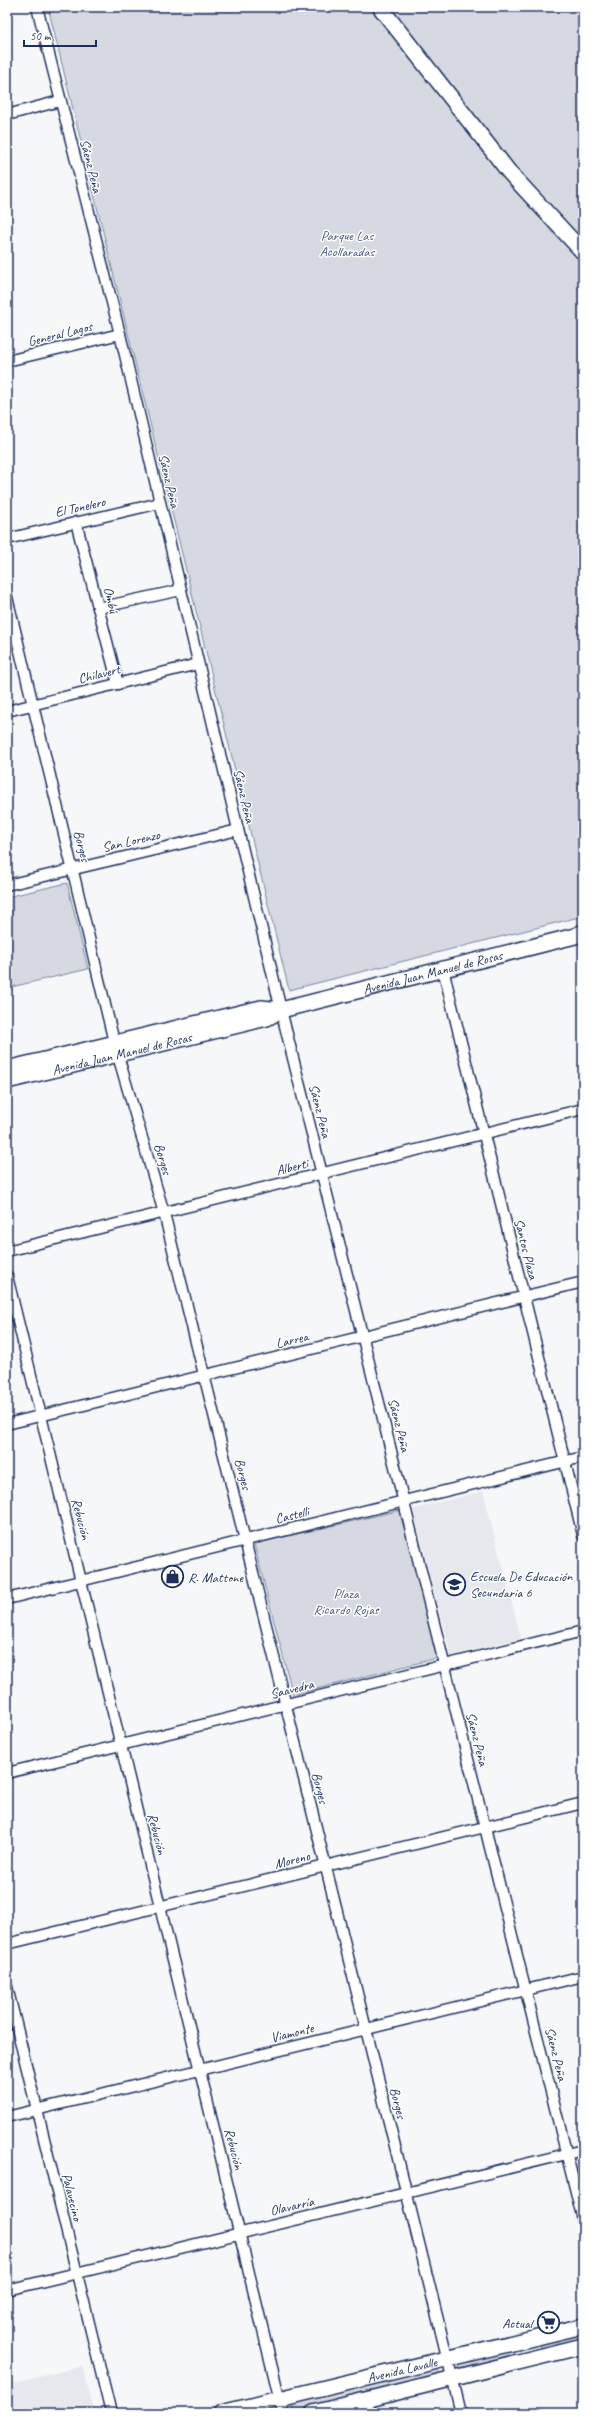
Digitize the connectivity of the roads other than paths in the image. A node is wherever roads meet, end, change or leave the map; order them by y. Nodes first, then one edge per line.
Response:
1 (37, 7) edge
2 (384, 10) edge
3 (60, 101) junction
4 (7, 115) edge
5 (583, 252) edge
6 (120, 334) junction
7 (7, 362) edge
8 (160, 503) junction
9 (76, 522) junction
10 (7, 539) edge
11 (181, 590) junction
12 (7, 597) edge
13 (98, 608) junction
14 (198, 664) junction
15 (118, 684) junction
16 (33, 705) junction
17 (7, 711) edge
18 (238, 830) junction
19 (73, 869) junction
20 (7, 885) edge
21 (580, 934) edge
22 (443, 969) junction
23 (281, 1010) junction
24 (117, 1048) junction
25 (36, 1068) junction
26 (7, 1069) edge
27 (7, 1081) edge
28 (583, 1109) edge
29 (483, 1134) junction
30 (322, 1174) junction
31 (164, 1213) junction
32 (7, 1251) edge
33 (7, 1276) edge
34 (583, 1282) edge
35 (524, 1297) junction
36 (362, 1336) junction
37 (204, 1376) junction
38 (41, 1415) junction
39 (7, 1424) edge
40 (583, 1457) edge
41 (565, 1462) junction
42 (404, 1501) junction
43 (583, 1535) edge
44 (245, 1541) junction
45 (81, 1581) junction
46 (7, 1599) edge
47 (583, 1631) edge
48 (444, 1665) junction
49 (286, 1705) junction
50 (121, 1745) junction
51 (7, 1773) edge
52 (583, 1803) edge
53 (485, 1827) junction
54 (325, 1867) junction
55 (160, 1907) junction
56 (7, 1944) edge
57 (583, 1976) edge
58 (7, 1987) edge
59 (526, 1990) junction
60 (366, 2030) junction
61 (200, 2070) junction
62 (37, 2110) junction
63 (7, 2117) edge
64 (583, 2150) edge
65 (566, 2154) junction
66 (406, 2193) junction
67 (583, 2220) edge
68 (240, 2233) junction
69 (76, 2272) junction
70 (7, 2290) edge
71 (583, 2326) edge
72 (583, 2346) edge
73 (446, 2358) junction
74 (453, 2379) junction
75 (282, 2406) edge
76 (111, 2413) edge
77 (221, 2413) edge
78 (313, 2413) edge
79 (461, 2413) edge

1 - 3 street, Sáenz Peña
2 - 5 main road
3 - 4 street
3 - 6 street, Sáenz Peña
6 - 7 street, General Lagos
6 - 8 street, Sáenz Peña
8 - 9 street, El Tonelero
8 - 11 street, Sáenz Peña
9 - 10 street, El Tonelero
9 - 13 street, Ombú
11 - 13 street
11 - 14 street, Sáenz Peña
12 - 16 street, Borges
13 - 15 street, Ombú
14 - 15 street, Chilavert
14 - 18 street, Sáenz Peña
15 - 16 street, Chilavert
16 - 17 street, Chilavert
16 - 19 street, Borges
18 - 19 street, San Lorenzo
18 - 23 street, Sáenz Peña
19 - 20 street, San Lorenzo
19 - 24 street, Borges
21 - 22 main road, Avenida Juan Manuel de Rosas
22 - 23 main road, Avenida Juan Manuel de Rosas
22 - 29 street, Santos Plaza
23 - 24 main road, Avenida Juan Manuel de Rosas
23 - 30 street, Sáenz Peña
24 - 25 main road, Avenida Juan Manuel de Rosas
24 - 31 street, Borges
25 - 26 main road, Avenida Juan Manuel de Rosas
25 - 27 main road, Avenida Juan Manuel de Rosas
28 - 29 street, Alberti
29 - 30 street, Alberti
29 - 35 street, Santos Plaza
30 - 31 street, Alberti
30 - 36 street, Sáenz Peña
31 - 32 street, Alberti
31 - 37 street, Borges
33 - 38 street, Rebución
34 - 35 street, Larrea
35 - 36 street, Larrea
35 - 41 street, Santos Plaza
36 - 37 street, Larrea
36 - 42 street, Sáenz Peña
37 - 38 street, Larrea
37 - 44 street, Borges
38 - 39 street, Larrea
38 - 45 street, Rebución
40 - 41 street, Castelli
41 - 42 street, Castelli
41 - 43 street, Santos Plaza
42 - 44 street, Castelli
42 - 48 street, Sáenz Peña
44 - 45 street, Castelli
44 - 49 street, Borges
45 - 46 street, Castelli
45 - 50 street, Rebución
47 - 48 street, Saavedra
48 - 49 street, Saavedra
48 - 53 street, Sáenz Peña
49 - 50 street, Saavedra
49 - 54 street, Borges
50 - 51 street, Saavedra
50 - 55 street, Rebución
52 - 53 street, Moreno
53 - 54 street, Moreno
53 - 59 street, Sáenz Peña
54 - 55 street, Moreno
54 - 60 street, Borges
55 - 56 street, Moreno
55 - 61 street, Rebución
57 - 59 street, Viamonte
58 - 62 street, Palavecino
59 - 60 street, Viamonte
59 - 65 street, Sáenz Peña
60 - 61 street, Viamonte
60 - 66 street, Borges
61 - 62 street, Viamonte
61 - 68 street, Rebución
62 - 63 street, Viamonte
62 - 69 street, Palavecino
64 - 65 street, Olavarría
65 - 66 street, Olavarría
65 - 67 street, Sáenz Peña
66 - 68 street, Olavarría
66 - 73 street, Borges
68 - 69 street, Olavarría
68 - 75 street, Rebución
69 - 70 street, Olavarría
69 - 76 street, Palavecino
71 - 73 main road, Avenida Lavalle
72 - 74 main road, Avenida Lavalle
73 - 74 street, Borges
73 - 75 main road, Avenida Lavalle
74 - 78 main road, Avenida Lavalle
74 - 79 street, Borges
75 - 77 main road, Avenida Lavalle

